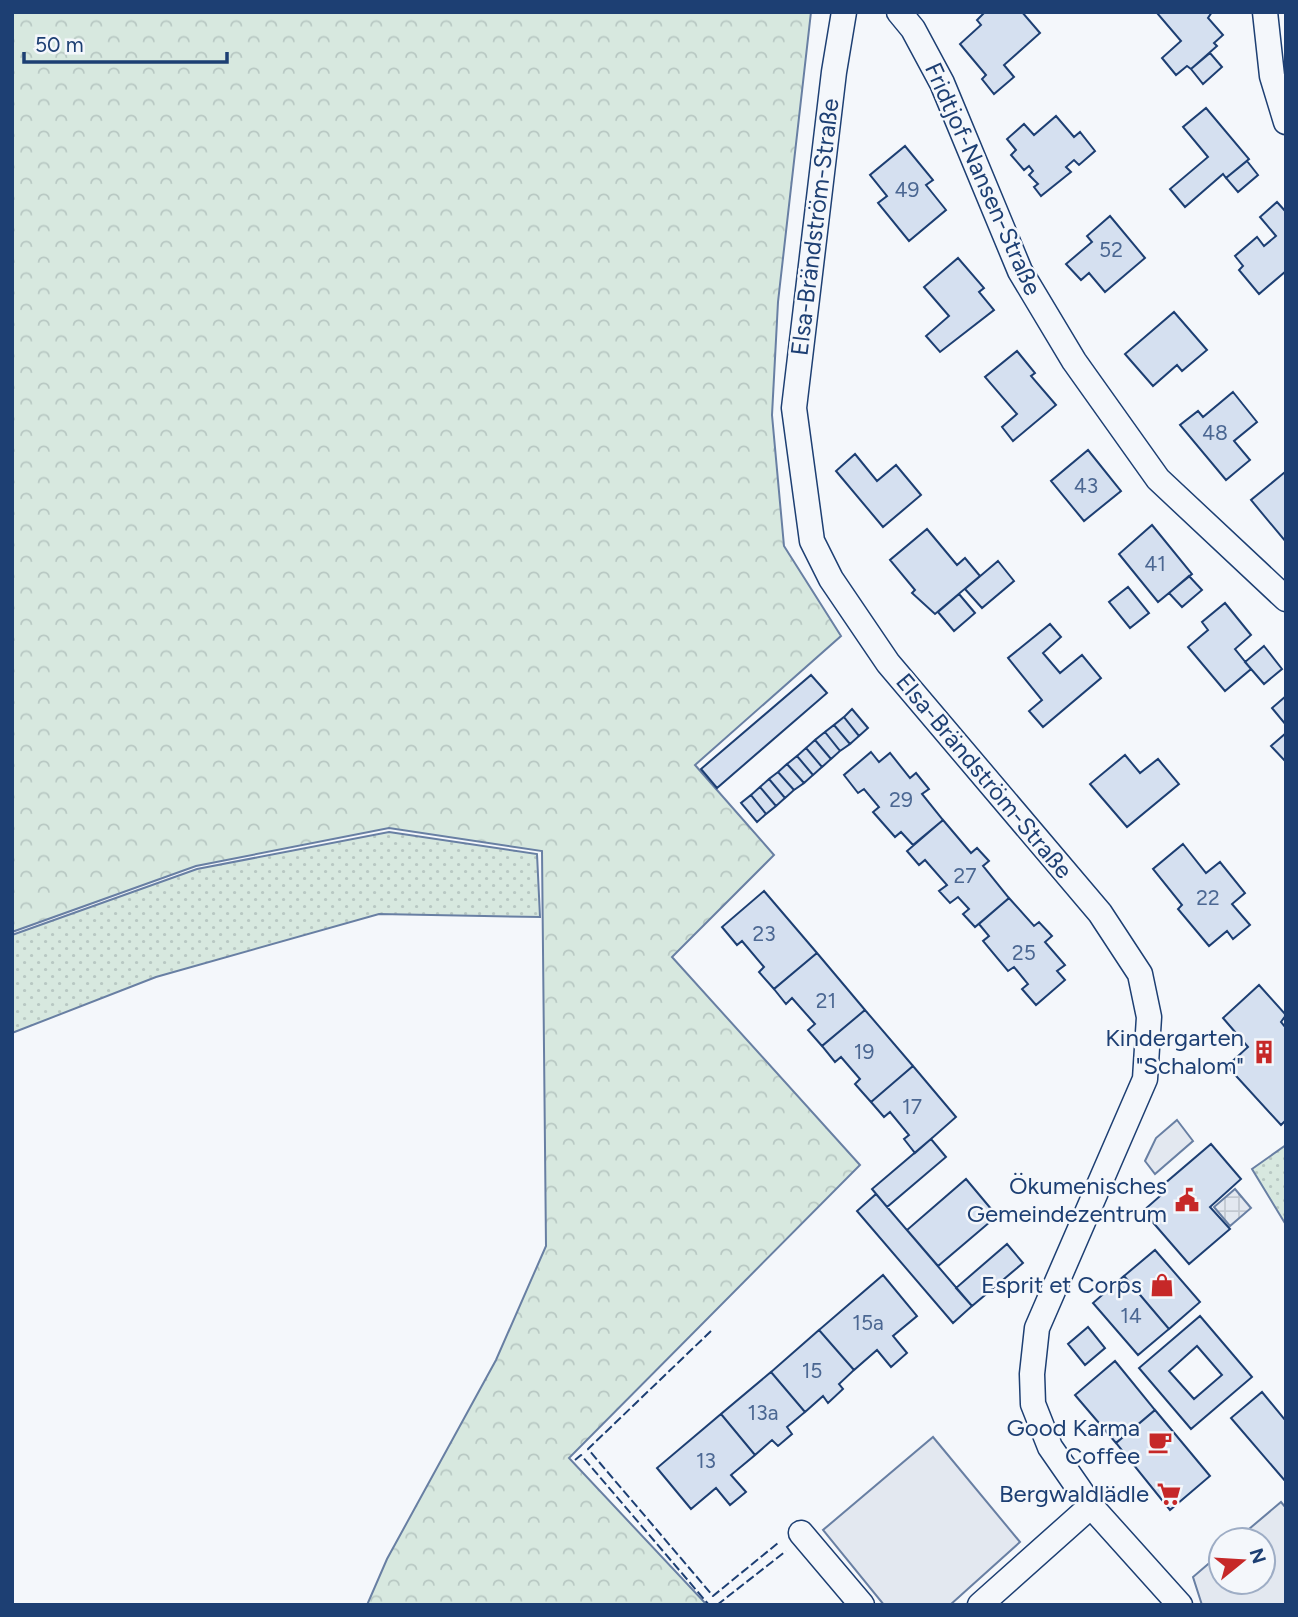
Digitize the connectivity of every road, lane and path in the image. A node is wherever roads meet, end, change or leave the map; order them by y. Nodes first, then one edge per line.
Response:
1 (844, 12) edge
2 (899, 12) edge
3 (1265, 12) edge
4 (1286, 122) edge
5 (1286, 599) edge
6 (1091, 1506) junction
7 (800, 1533) dead end
8 (862, 1605) edge
9 (979, 1605) edge
10 (1180, 1605) edge

1 - 6 street, Elsa-Brändström-Straße
2 - 5 street, Fridtjof-Nansen-Straße
3 - 4 street
6 - 9 street
6 - 10 street, Elsa-Brändström-Straße
7 - 8 street

